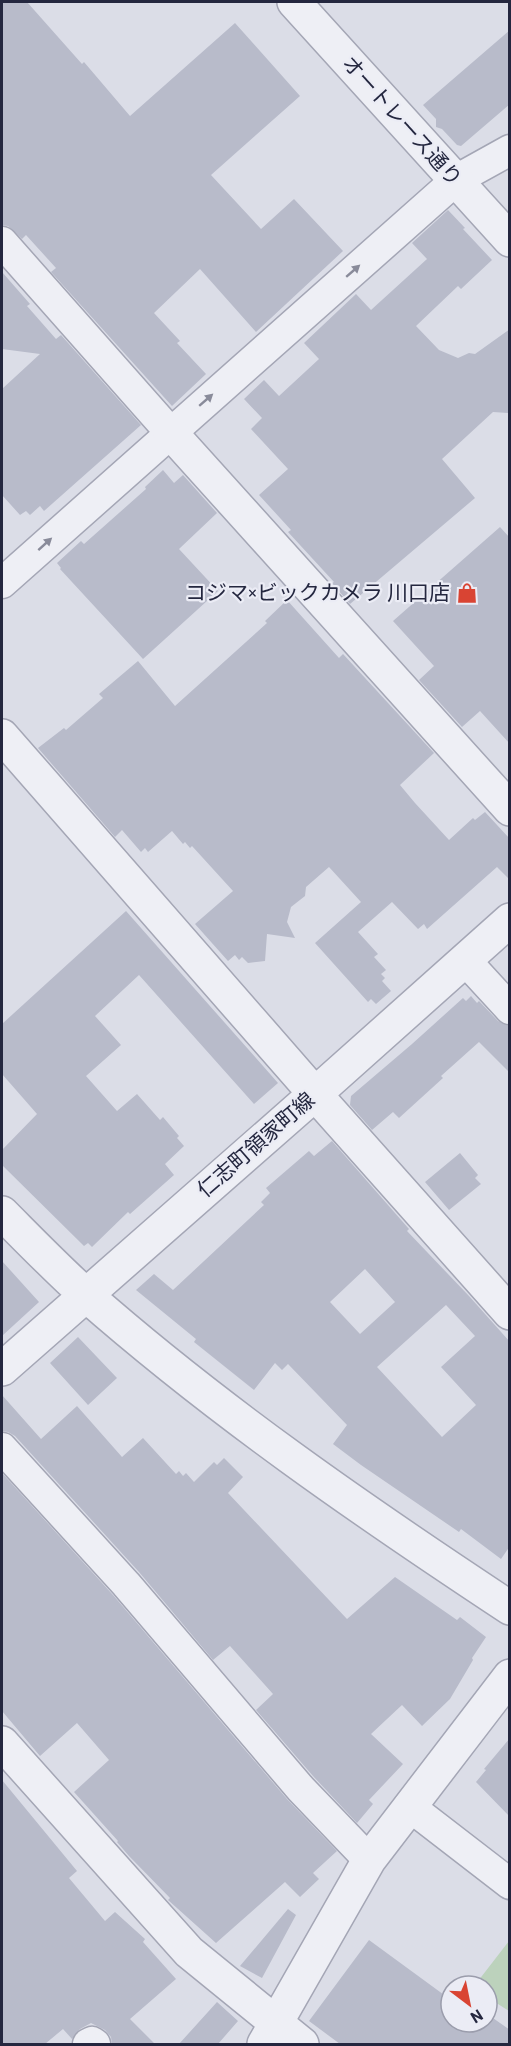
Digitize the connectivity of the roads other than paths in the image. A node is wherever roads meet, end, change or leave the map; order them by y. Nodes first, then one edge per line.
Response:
1 (294, 2) edge
2 (510, 150) edge
3 (456, 180) junction
4 (510, 240) edge
5 (2, 242) edge
6 (170, 432) junction
7 (2, 583) edge
8 (2, 736) edge
9 (510, 809) edge
10 (510, 920) edge
11 (465, 960) junction
12 (510, 1009) edge
13 (315, 1094) junction
14 (2, 1213) edge
15 (85, 1294) junction
16 (510, 1313) edge
17 (2, 1369) edge
18 (2, 1448) edge
19 (510, 1608) edge
20 (510, 1676) edge
21 (2, 1743) edge
22 (410, 1806) junction
23 (369, 1860) junction
24 (510, 1884) edge
25 (270, 2034) edge
26 (88, 2044) edge
27 (95, 2044) edge
28 (302, 2044) edge

1 - 3 street, オートレース通り
2 - 3 street
3 - 4 street, オートレース通り
6 -> 3 street
5 - 6 street
7 -> 6 street
6 - 9 street
8 - 13 street
10 - 11 street, 仁志町領家町線
11 - 12 street
11 - 13 street, 仁志町領家町線
13 - 15 street, 仁志町領家町線
13 - 16 street
14 - 15 street
15 - 17 street, 仁志町領家町線
15 - 19 street
18 - 23 street
20 - 22 street
21 - 25 street
22 - 23 street
22 - 24 street
23 - 25 street
25 - 28 street
26 - 27 street

